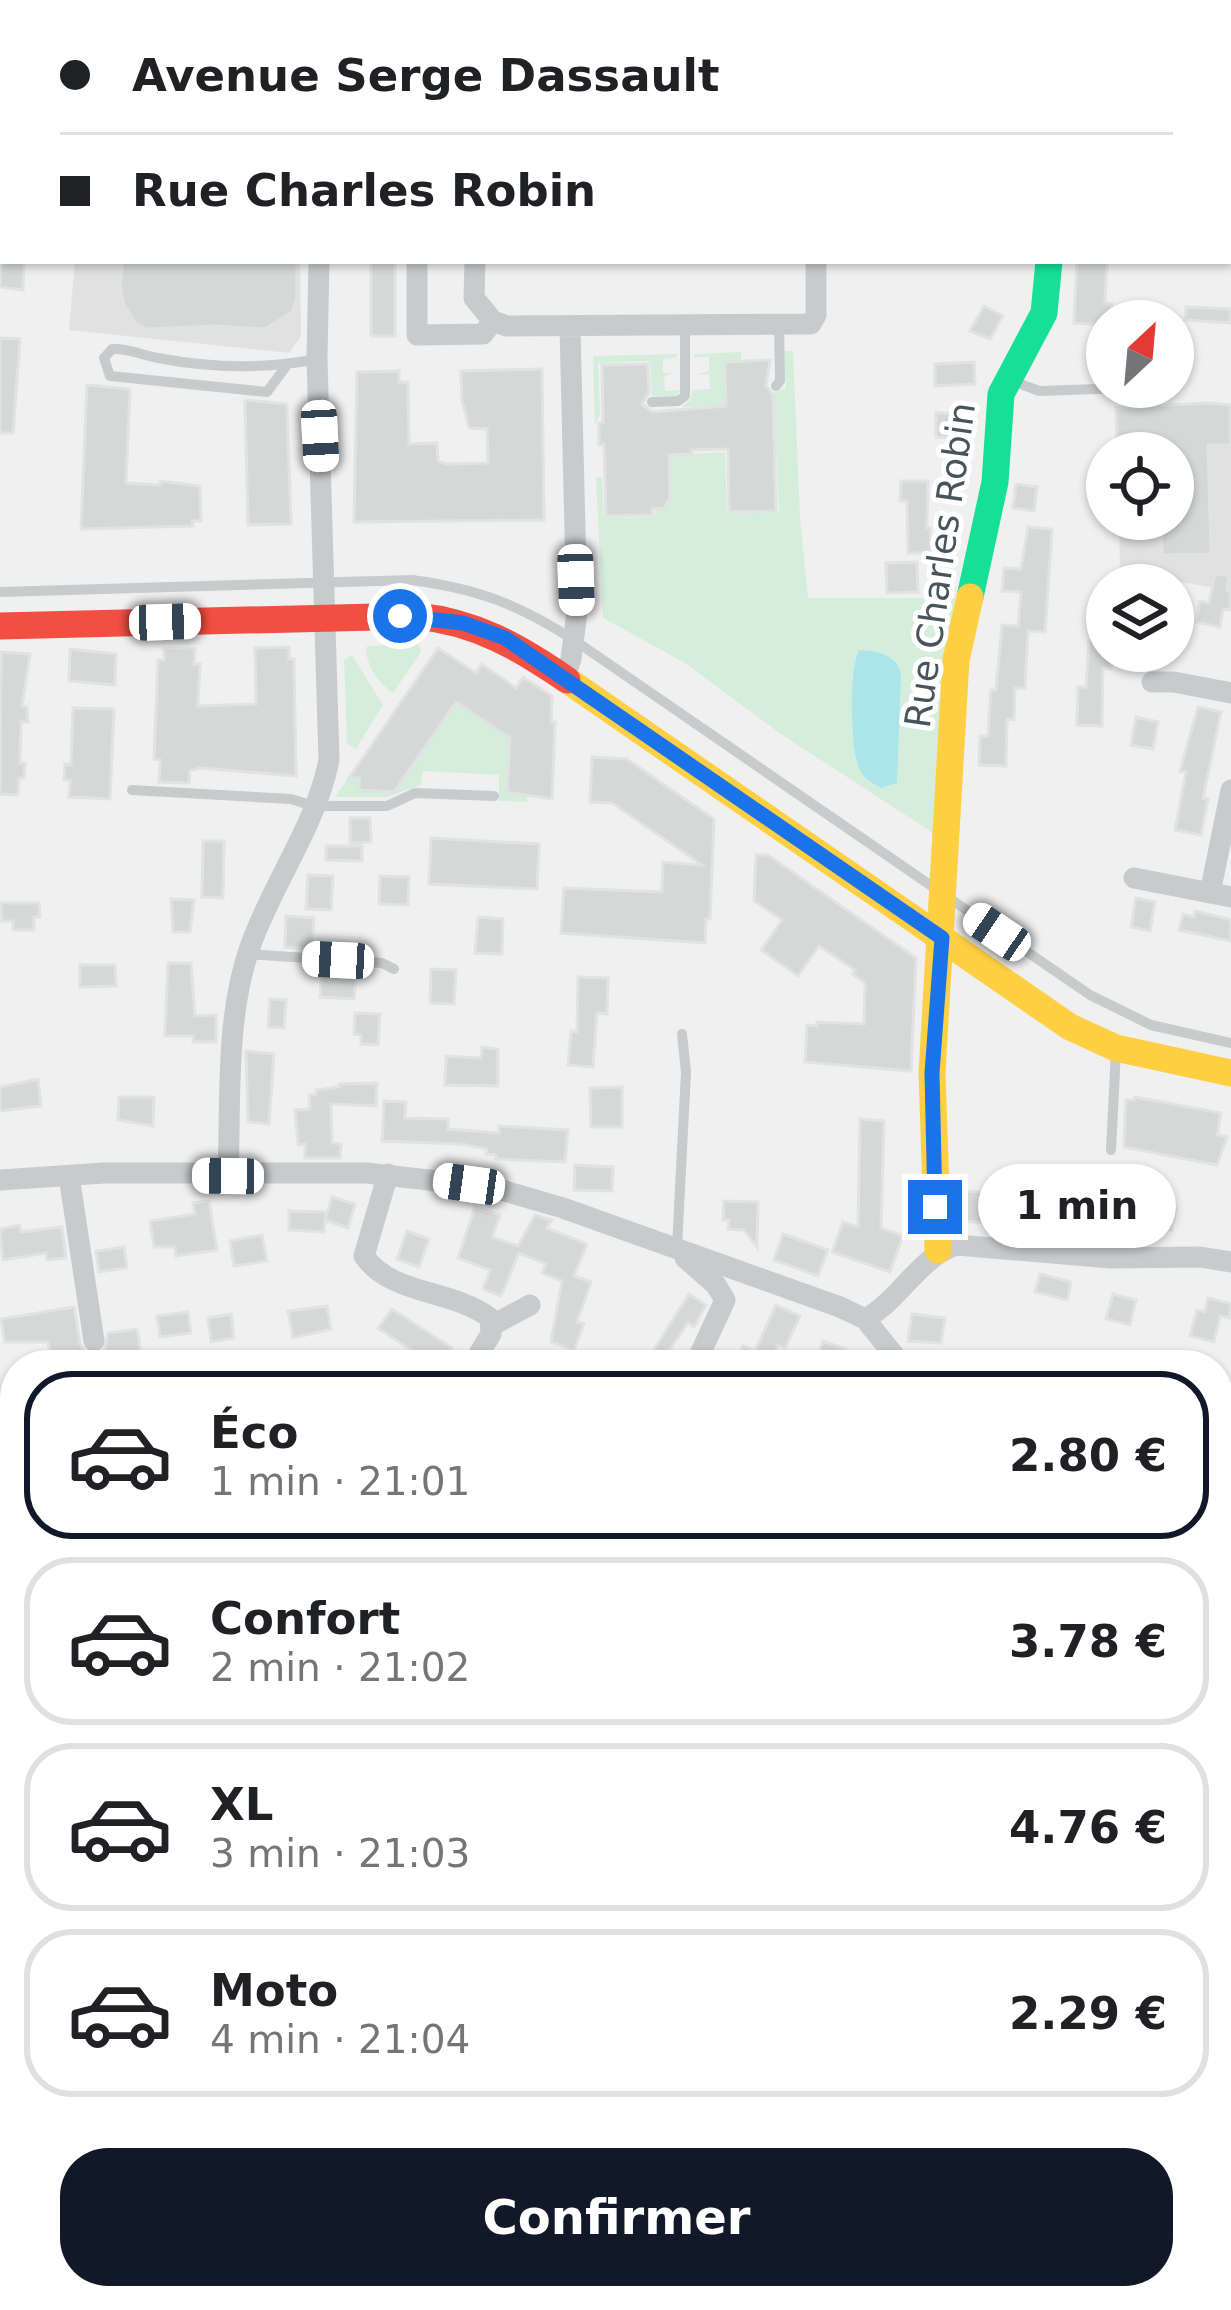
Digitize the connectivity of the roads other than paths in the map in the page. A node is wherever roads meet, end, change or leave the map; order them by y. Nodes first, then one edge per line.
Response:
1 (319, 264) edge
2 (417, 264) edge
3 (475, 264) edge
4 (816, 264) edge
5 (1049, 264) edge
6 (493, 321) junction
7 (779, 324) junction
8 (685, 326) junction
9 (570, 328) junction
10 (317, 359) junction
11 (287, 365) junction
12 (1007, 379) junction
13 (776, 386) dead end
14 (1086, 389) edge
15 (652, 402) dead end
16 (324, 584) junction
17 (0, 592) edge
18 (326, 617) junction
19 (0, 626) edge
20 (574, 640) junction
21 (565, 677) junction
22 (1152, 682) dead end
23 (1231, 693) edge
24 (132, 790) dead end
25 (1231, 790) edge
26 (494, 796) dead end
27 (313, 806) junction
28 (1134, 878) dead end
29 (1221, 895) edge
30 (944, 896) junction
31 (942, 938) junction
32 (248, 954) junction
33 (394, 969) dead end
34 (682, 1034) dead end
35 (1231, 1043) edge
36 (1116, 1048) junction
37 (1231, 1073) edge
38 (1111, 1150) dead end
39 (388, 1174) junction
40 (69, 1176) junction
41 (228, 1176) junction
42 (0, 1180) edge
43 (676, 1250) junction
44 (938, 1250) junction
45 (1231, 1262) edge
46 (530, 1305) dead end
47 (865, 1319) junction
48 (494, 1325) junction
49 (94, 1341) dead end
50 (483, 1350) edge
51 (702, 1350) edge
52 (890, 1350) edge
53 (853, 2310) edge
54 (864, 2310) edge

1 - 10 street
2 - 6 street
3 - 6 street
4 - 7 street
5 - 12 street, Rue Charles Robin
6 - 9 street
7 - 8 street
7 - 13 lane
8 - 9 street
8 - 15 lane
9 - 20 street
10 - 11 lane
10 - 16 street
11 - 11 lane
12 - 14 lane
12 - 30 street, Rue Charles Robin
16 - 17 lane
16 - 18 street
16 - 20 lane
18 - 19 street
18 - 21 street
18 - 27 street
20 - 21 street
20 - 30 lane
21 - 31 street
22 - 23 street
24 - 27 lane
25 - 29 street
26 - 27 lane
27 - 32 street
28 - 29 street
30 - 31 street, Rue Charles Robin
30 - 35 lane
31 - 36 street
31 - 44 street, Rue Charles Robin
32 - 33 lane
32 - 41 street
34 - 43 lane
36 - 37 street
36 - 38 lane
39 - 41 street
39 - 43 street
39 - 48 street
40 - 41 street
40 - 42 street
40 - 49 street
43 - 47 street
43 - 51 street
44 - 45 street
44 - 47 street
46 - 48 street
47 - 52 street
48 - 50 street
53 - 54 lane

